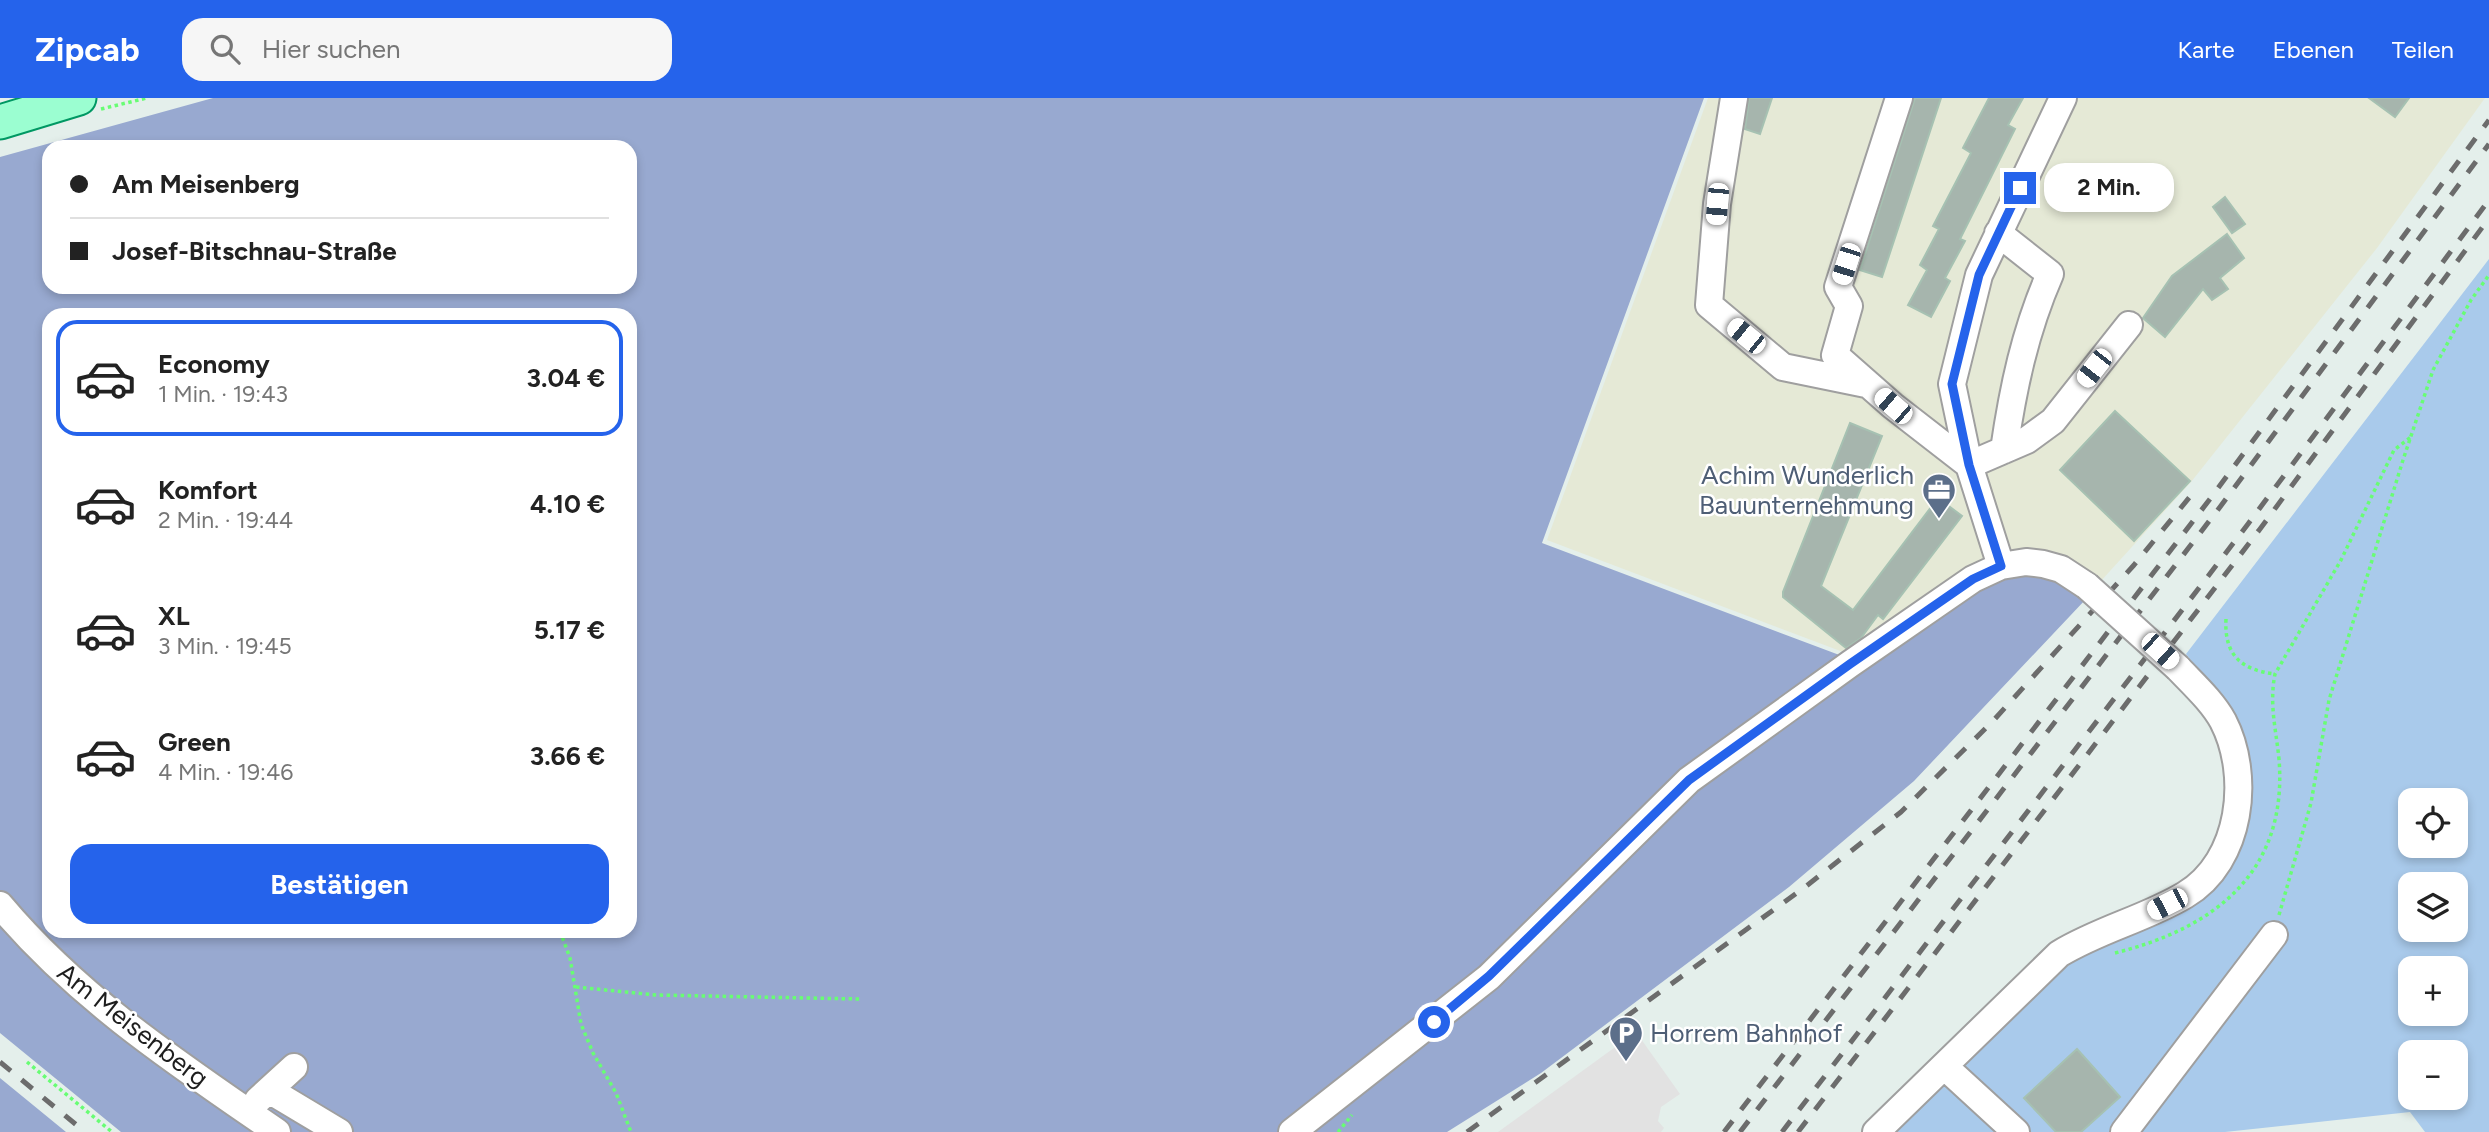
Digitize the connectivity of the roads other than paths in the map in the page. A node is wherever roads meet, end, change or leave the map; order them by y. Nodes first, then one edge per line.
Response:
1 (79, 98) edge
2 (1734, 98) edge
3 (1899, 98) edge
4 (2063, 98) edge
5 (0, 122) edge
6 (1998, 233) junction
7 (2129, 325) dead end
8 (1868, 384) junction
9 (2004, 450) junction
10 (1969, 465) junction
11 (2001, 566) junction
12 (0, 905) edge
13 (2274, 935) road end
14 (1944, 1066) junction
15 (294, 1068) dead end
16 (269, 1090) junction
17 (246, 1111) junction
18 (277, 1132) edge
19 (339, 1132) edge
20 (1292, 1132) edge
21 (1875, 1132) edge
22 (2016, 1132) edge
23 (2124, 1132) edge

1 - 5 main road
2 - 8 street
3 - 8 street
4 - 6 street
6 - 9 street
6 - 10 street
7 - 9 street
8 - 10 street
9 - 10 street
10 - 11 street
11 - 14 street, bridge
11 - 20 street
12 - 17 street, Am Meisenberg
13 - 23 street
14 - 21 street
14 - 22 street
15 - 16 street
16 - 17 street
16 - 19 street
17 - 18 street, Am Meisenberg

